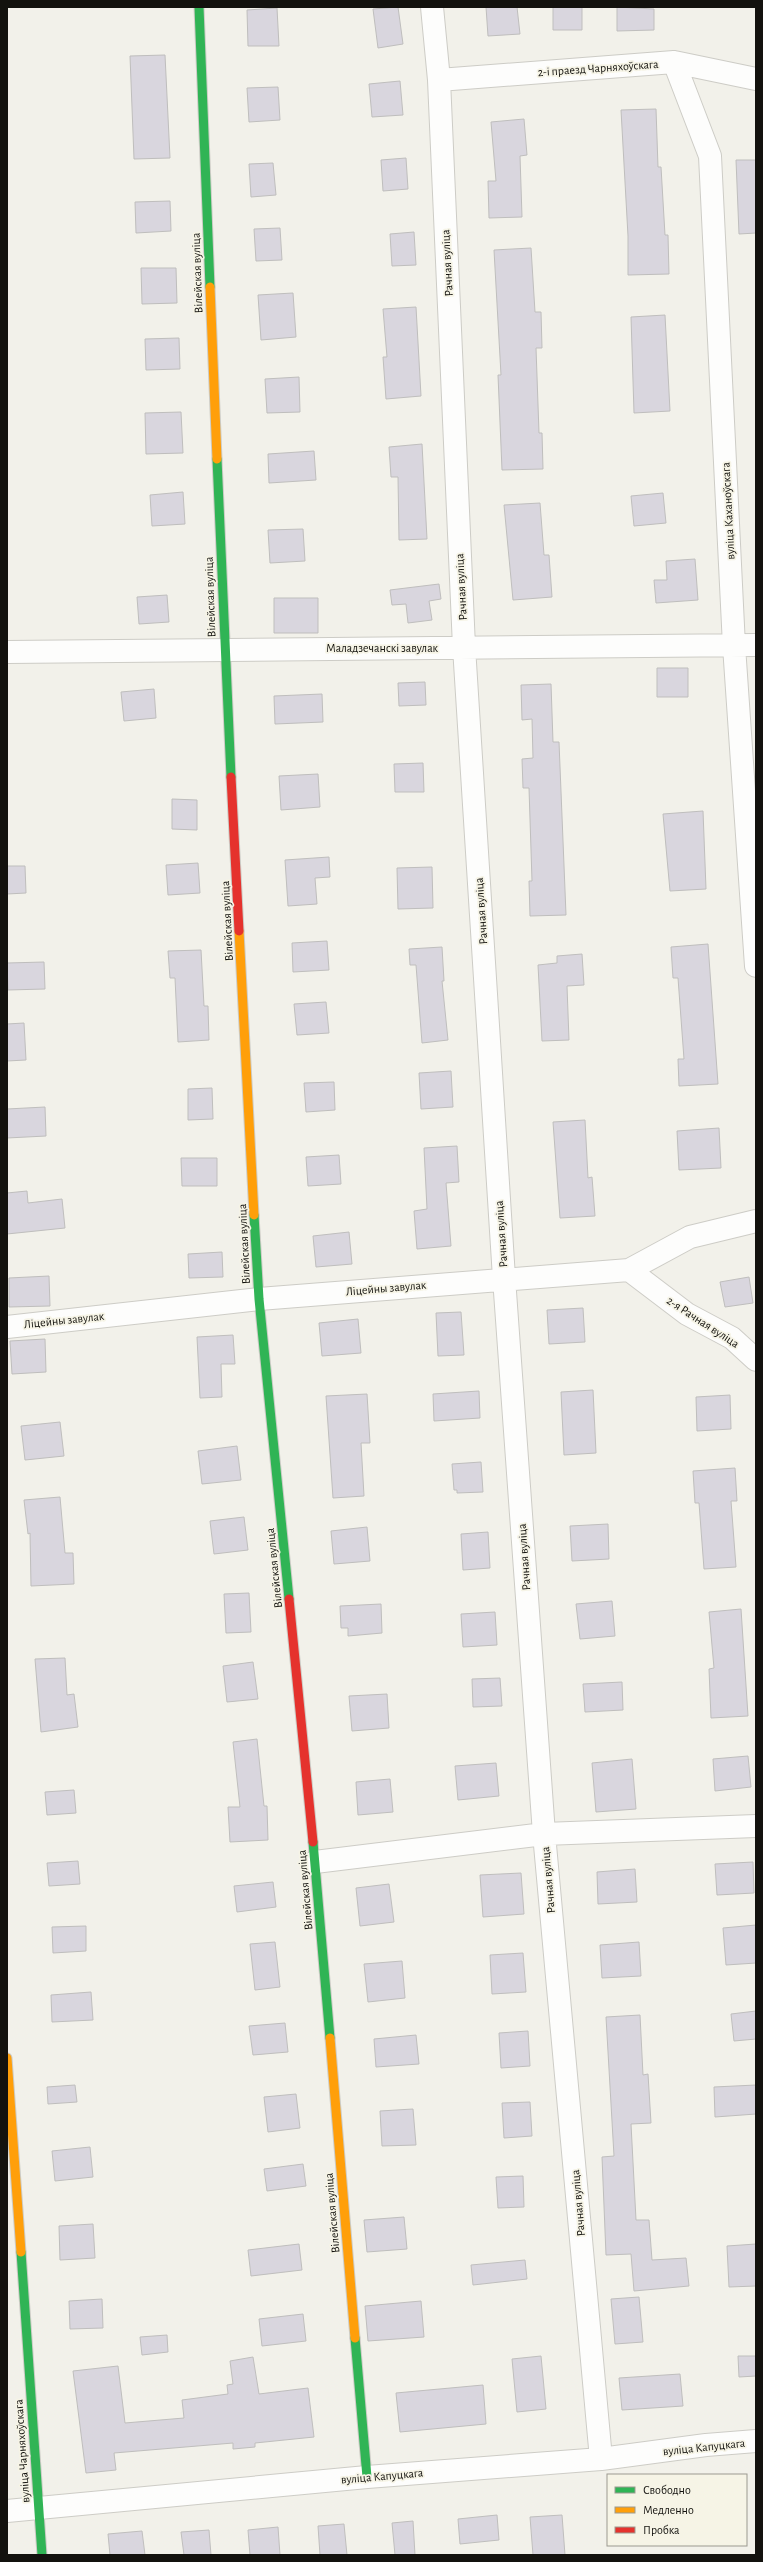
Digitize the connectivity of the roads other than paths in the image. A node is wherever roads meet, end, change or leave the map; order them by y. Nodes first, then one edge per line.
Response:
1 (199, 7) edge
2 (432, 7) edge
3 (674, 62) junction
4 (439, 80) junction
5 (756, 80) edge
6 (756, 645) edge
7 (734, 646) junction
8 (464, 647) junction
9 (224, 649) junction
10 (7, 652) edge
11 (756, 966) edge
12 (756, 1222) edge
13 (628, 1270) junction
14 (504, 1278) junction
15 (259, 1299) junction
16 (7, 1327) edge
17 (756, 1360) edge
18 (756, 1826) edge
19 (544, 1834) junction
20 (315, 1862) junction
21 (7, 2058) edge
22 (11, 2183) edge
23 (756, 2442) edge
24 (601, 2459) junction
25 (367, 2477) junction
26 (39, 2509) junction
27 (7, 2511) edge
28 (42, 2555) edge

1 - 9 street, Вілейская вуліца
2 - 4 street, Рачная вуліца
3 - 4 street, 2-і праезд Чарняхоўскага
3 - 5 street, 2-і праезд Чарняхоўскага
3 - 7 street, вуліца Каханоўскага
4 - 8 street, Рачная вуліца
6 - 7 street, Маладзечанскі завулак
7 - 8 street, Маладзечанскі завулак
7 - 11 street, вуліца Каханоўскага
8 - 9 street, Маладзечанскі завулак
8 - 14 street, Рачная вуліца
9 - 10 street, Маладзечанскі завулак
9 - 15 street, Вілейская вуліца
12 - 13 street, Ліцейны завулак
13 - 14 street, Ліцейны завулак
13 - 17 street, 2-я Рачная вуліца
14 - 15 street, Ліцейны завулак
14 - 19 street, Рачная вуліца
15 - 16 street, Ліцейны завулак
15 - 20 street, Вілейская вуліца
18 - 19 street
19 - 20 street
19 - 24 street, Рачная вуліца
20 - 25 street, Вілейская вуліца
21 - 22 street, вуліца Чарняхоўскага
22 - 26 street, вуліца Чарняхоўскага
23 - 24 street, вуліца Капуцкага
24 - 25 street, вуліца Капуцкага
25 - 26 street, вуліца Капуцкага
26 - 27 street, вуліца Капуцкага
26 - 28 street, вуліца Чарняхоўскага

